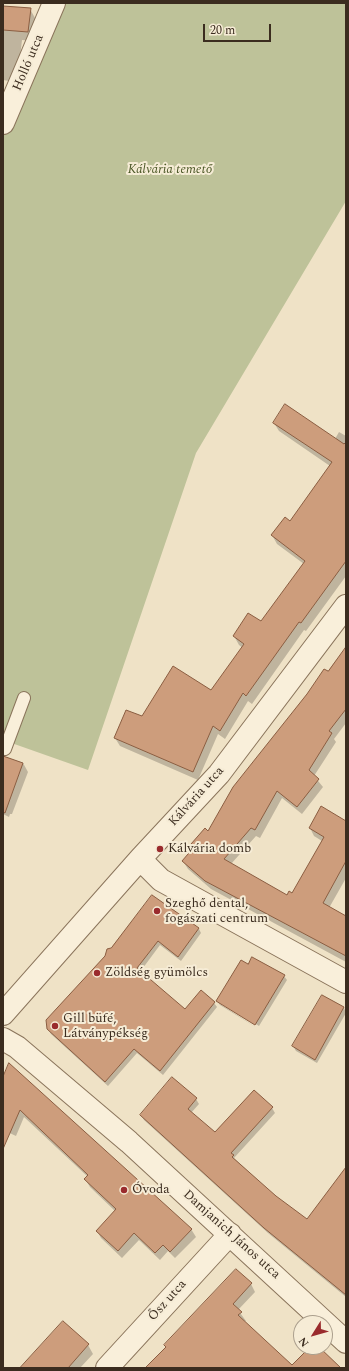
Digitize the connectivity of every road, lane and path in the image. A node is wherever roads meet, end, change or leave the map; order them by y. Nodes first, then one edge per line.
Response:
1 (54, 3) edge
2 (3, 123) edge
3 (346, 606) edge
4 (24, 698) dead end
5 (3, 748) edge
6 (140, 858) junction
7 (346, 982) edge
8 (3, 1014) edge
9 (3, 1039) edge
10 (230, 1234) junction
11 (346, 1342) edge
12 (107, 1368) edge

1 - 2 street, Holló utca
3 - 6 street, Kálvária utca
4 - 5 lane
6 - 7 street
6 - 8 street, Kálvária utca
9 - 10 street, Damjanich János utca
10 - 11 street, Damjanich János utca
10 - 12 street, Ősz utca

